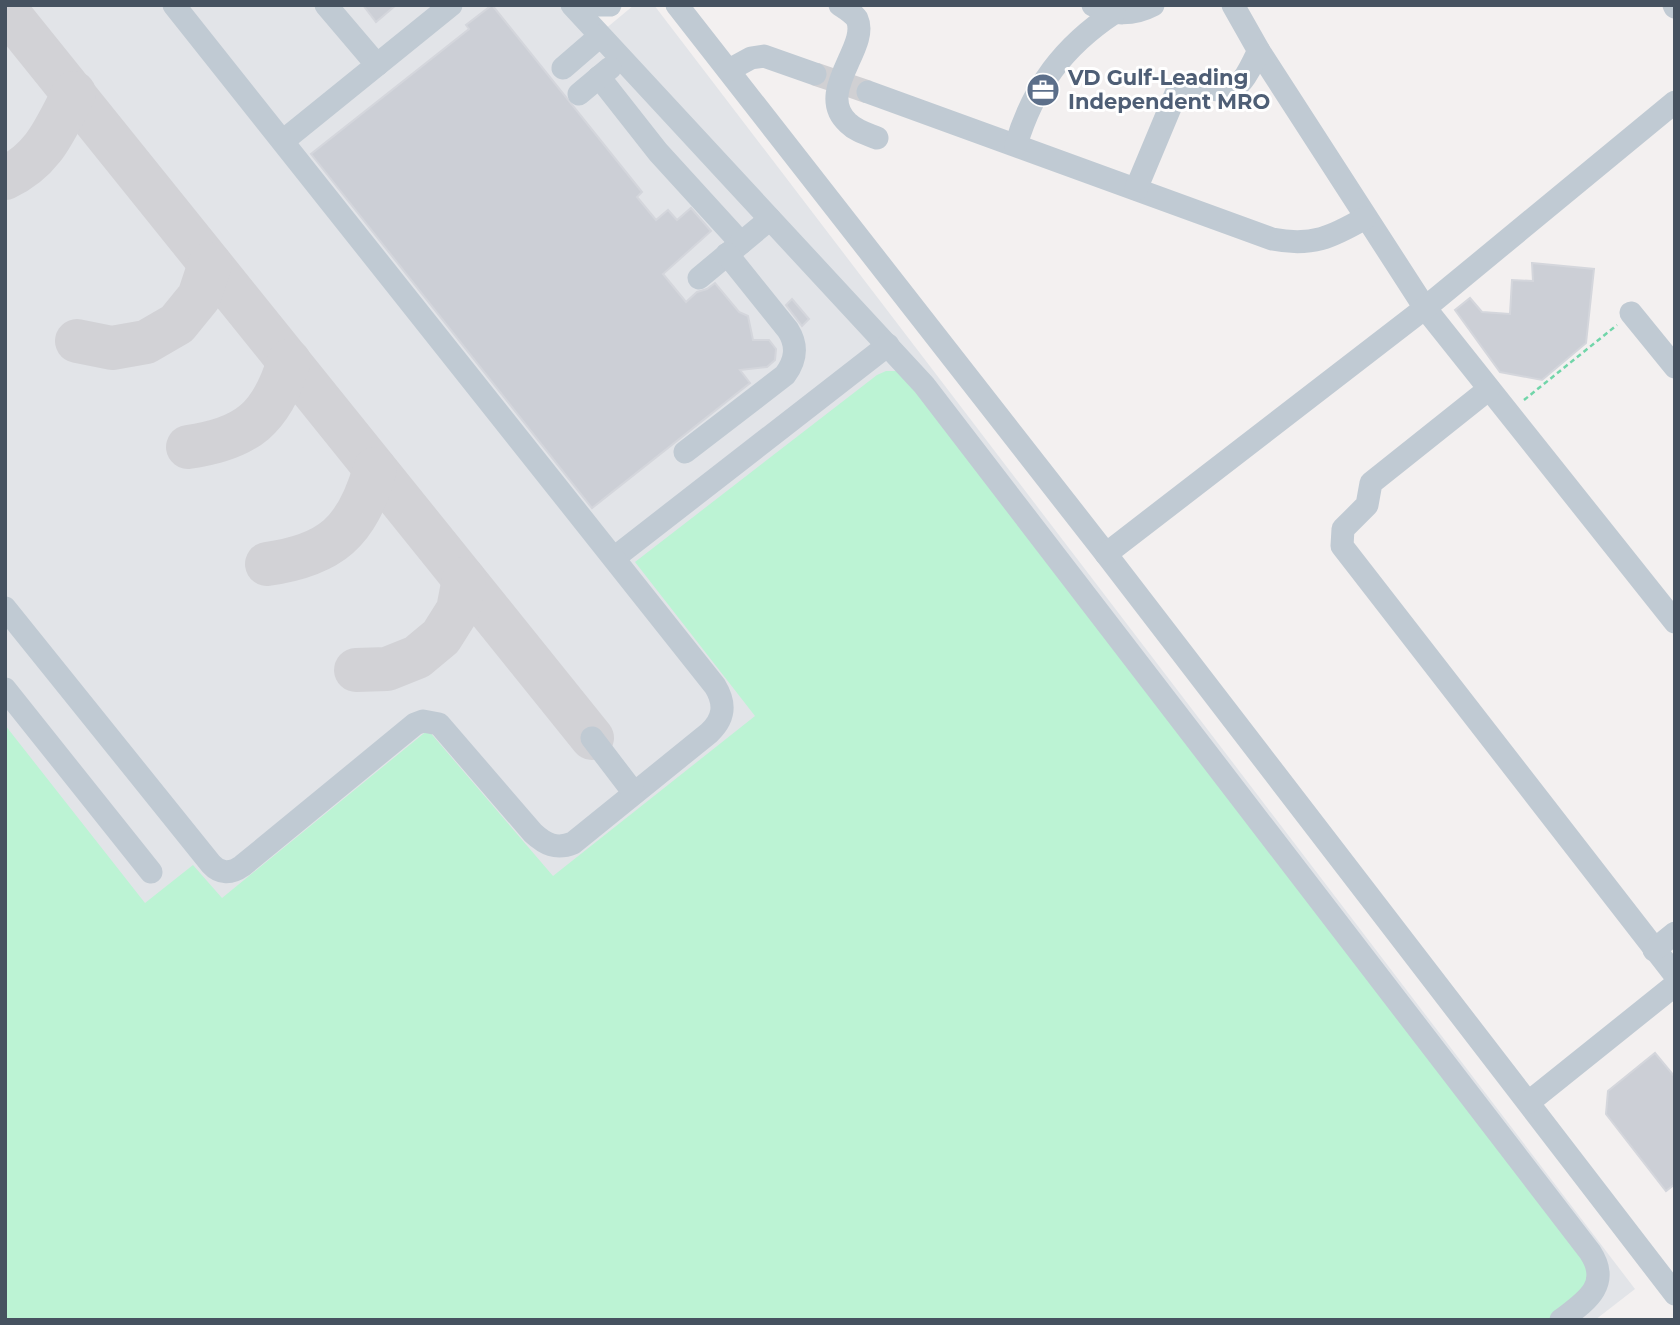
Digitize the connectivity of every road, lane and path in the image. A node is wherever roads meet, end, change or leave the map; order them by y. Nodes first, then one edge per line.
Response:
1 (174, 5) edge
2 (326, 5) edge
3 (451, 5) edge
4 (572, 5) edge
5 (600, 5) edge
6 (610, 5) edge
7 (677, 5) edge
8 (840, 5) edge
9 (1153, 5) edge
10 (1233, 5) edge
11 (1104, 9) edge
12 (600, 36) junction
13 (1259, 51) junction
14 (621, 59) junction
15 (377, 65) junction
16 (563, 68) dead end
17 (729, 70) junction
18 (815, 74) tunnel mouth
19 (599, 77) junction
20 (868, 92) tunnel mouth
21 (579, 94) dead end
22 (1675, 102) edge
23 (686, 129) junction
24 (877, 138) dead end
25 (283, 141) junction
26 (1016, 145) junction
27 (658, 152) junction
28 (1136, 189) junction
29 (1365, 218) junction
30 (770, 219) junction
31 (734, 249) junction
32 (699, 278) dead end
33 (1424, 308) junction
34 (1631, 313) joint
35 (888, 345) junction
36 (1675, 367) edge
37 (1489, 390) junction
38 (1508, 413) junction
39 (685, 452) dead end
40 (1106, 554) junction
41 (614, 558) junction
42 (5, 608) edge
43 (1675, 622) edge
44 (5, 690) edge
45 (592, 738) dead end
46 (634, 793) junction
47 (151, 872) dead end
48 (1675, 933) edge
49 (1654, 950) junction
50 (1675, 975) edge
51 (1675, 985) edge
52 (1529, 1102) junction
53 (1675, 1294) edge
54 (1562, 1320) edge

1 - 25 lane
2 - 15 lane
3 - 15 lane
4 - 12 lane
5 - 6 lane
7 - 17 lane
8 - 24 lane
9 - 11 lane
10 - 13 lane
11 - 26 lane
12 - 14 lane
12 - 16 lane
13 - 28 lane
13 - 29 lane
14 - 19 lane
14 - 23 lane
15 - 25 lane
17 - 18 lane
17 - 40 lane
19 - 21 lane
19 - 27 lane
20 - 26 lane
22 - 33 lane
23 - 27 lane
23 - 30 lane
25 - 41 lane
26 - 28 lane
27 - 31 lane
28 - 29 lane
29 - 33 lane
30 - 31 lane
30 - 35 lane
31 - 32 lane
31 - 39 lane
33 - 37 lane
33 - 40 lane
34 - 36 lane
34 - 38 path
35 - 41 lane
35 - 54 lane
37 - 38 lane
37 - 49 lane
38 - 43 lane
40 - 52 lane
41 - 46 lane
42 - 46 lane
44 - 47 lane
45 - 46 lane
48 - 49 lane
49 - 50 lane
51 - 52 lane
52 - 53 lane

